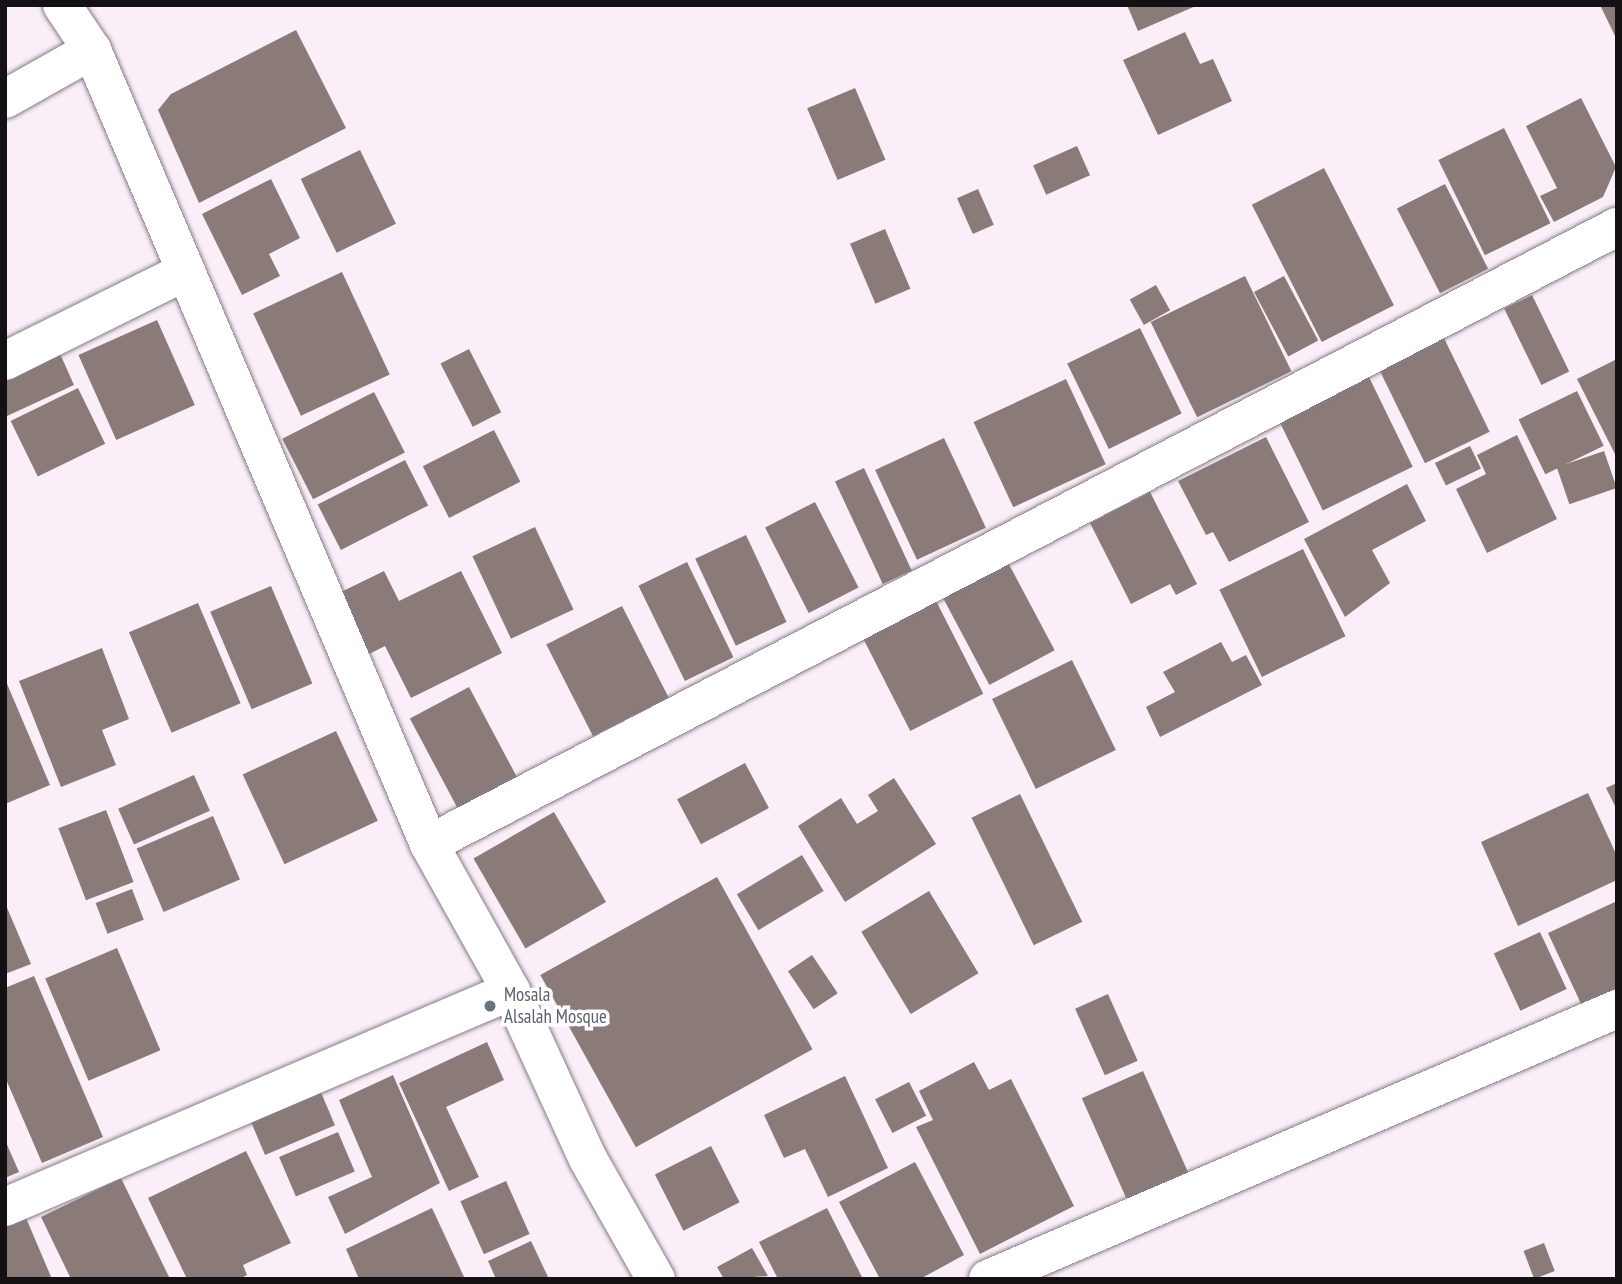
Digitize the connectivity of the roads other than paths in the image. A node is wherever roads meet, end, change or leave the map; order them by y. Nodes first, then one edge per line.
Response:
1 (62, 5) edge
2 (92, 50) junction
3 (5, 99) edge
4 (1617, 227) edge
5 (186, 271) junction
6 (5, 361) edge
7 (429, 844) junction
8 (511, 991) junction
9 (1617, 1009) edge
10 (5, 1207) edge
11 (656, 1279) edge
12 (988, 1279) edge

1 - 2 street
2 - 3 street
2 - 5 street
4 - 7 street
5 - 6 street
5 - 7 street
7 - 8 street
8 - 10 street
8 - 11 street
9 - 12 street

